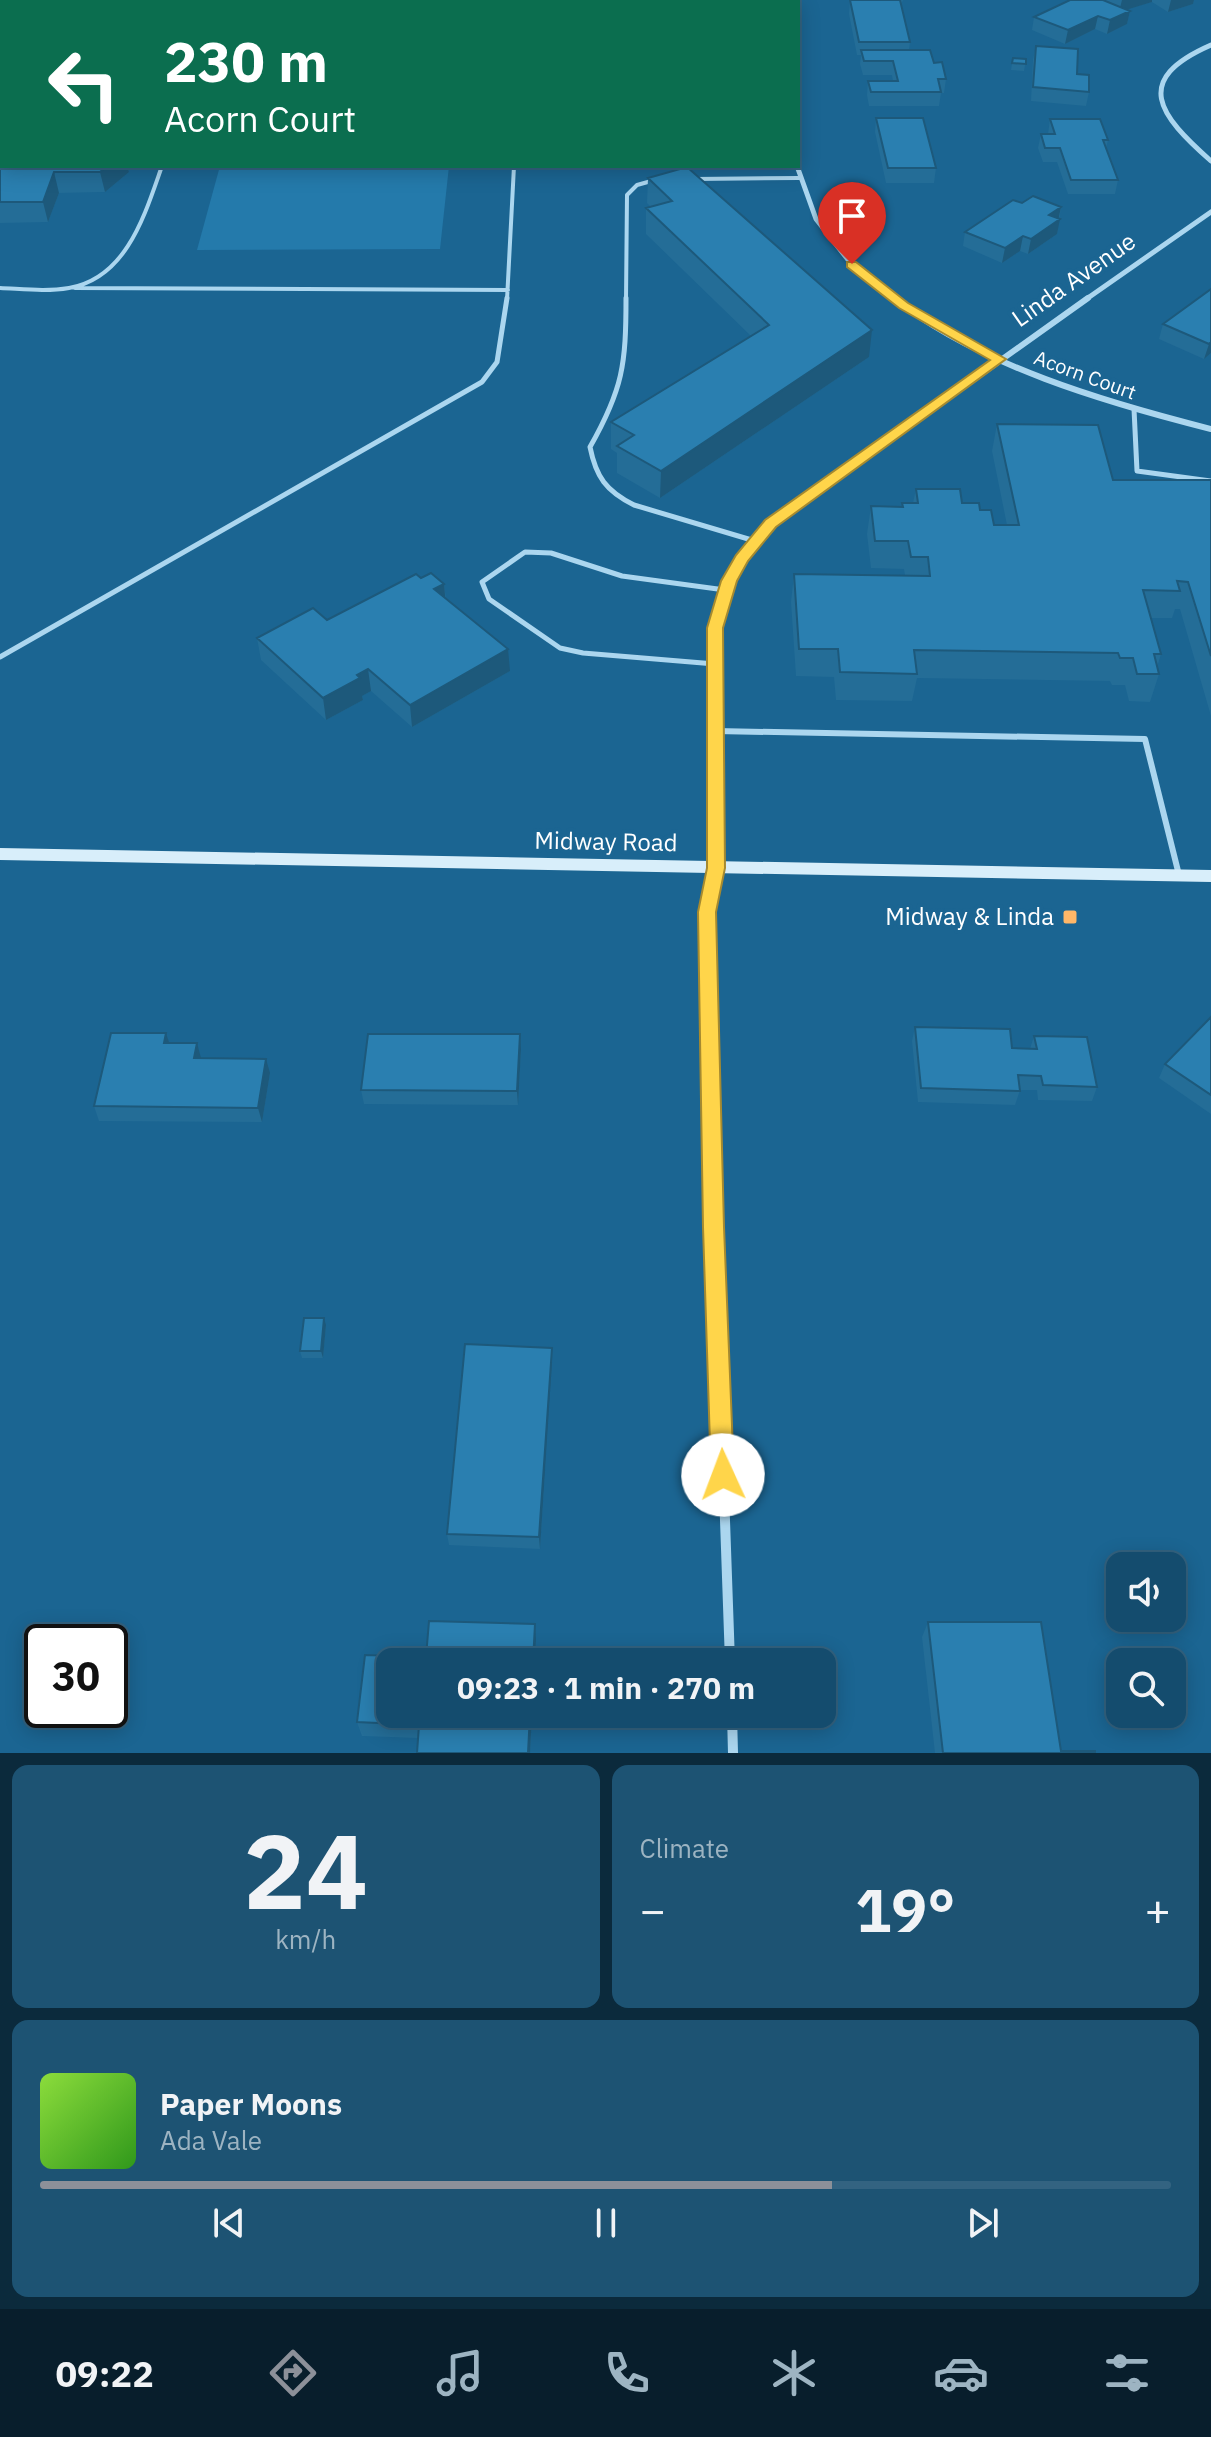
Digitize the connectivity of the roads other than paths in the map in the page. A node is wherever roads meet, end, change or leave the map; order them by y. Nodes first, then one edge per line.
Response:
1 (1211, 45) edge
2 (1211, 161) edge
3 (161, 168) edge
4 (514, 168) edge
5 (797, 168) edge
6 (799, 178) junction
7 (660, 179) edge
8 (691, 179) edge
9 (1211, 212) edge
10 (0, 288) edge
11 (75, 288) junction
12 (508, 290) junction
13 (999, 359) junction
14 (1134, 409) junction
15 (1211, 429) edge
16 (1211, 481) edge
17 (755, 541) junction
18 (725, 590) junction
19 (0, 657) edge
20 (715, 664) junction
21 (716, 731) junction
22 (0, 854) edge
23 (716, 868) junction
24 (1179, 875) junction
25 (1211, 876) edge
26 (729, 1648) edge
27 (732, 1728) edge
28 (733, 1753) edge

1 - 2 street
3 - 11 lane
4 - 12 lane
5 - 6 street, Acorn Court
6 - 8 lane
6 - 13 street, Acorn Court
7 - 17 lane
9 - 13 street, Linda Avenue
10 - 11 lane
11 - 12 lane
12 - 19 lane
13 - 14 street, Acorn Court
13 - 17 street, Linda Avenue
14 - 15 street, Acorn Court
14 - 16 lane
17 - 18 street, Linda Avenue
18 - 20 street, Linda Avenue
18 - 20 lane
20 - 21 street, Linda Avenue
21 - 23 street, Linda Avenue
21 - 24 lane
22 - 23 main road, Midway Road
23 - 24 main road, Midway Road
23 - 26 street, Linda Avenue
24 - 25 main road, Midway Road
27 - 28 street

